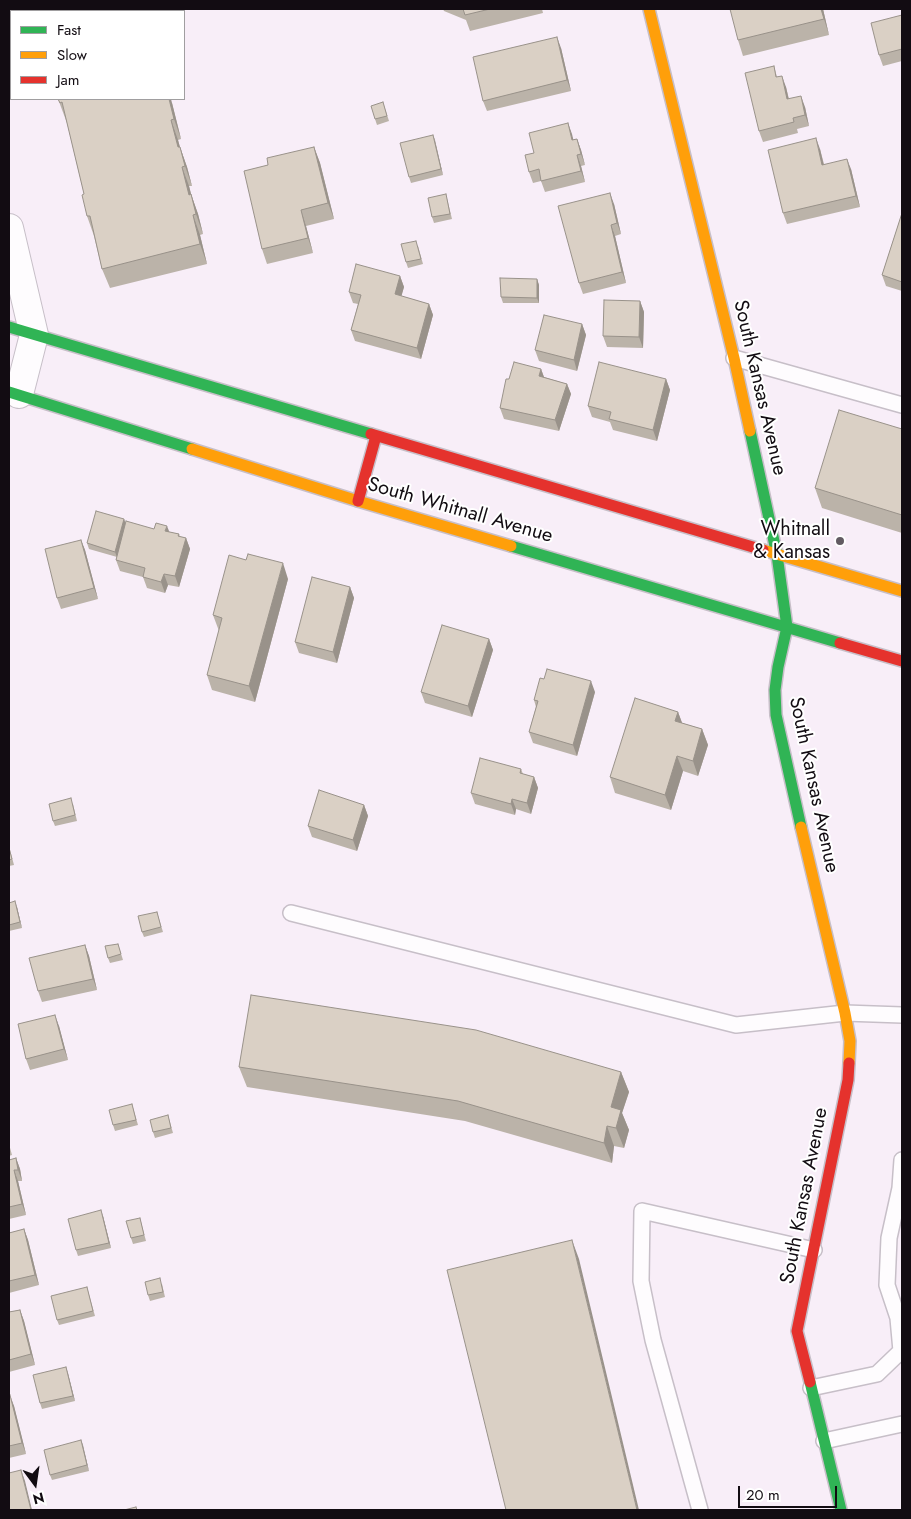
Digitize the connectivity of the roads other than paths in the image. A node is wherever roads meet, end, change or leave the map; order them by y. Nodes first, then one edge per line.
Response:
1 (649, 9) edge
2 (9, 228) edge
3 (22, 331) edge
4 (734, 358) junction
5 (14, 393) edge
6 (902, 405) edge
7 (376, 436) junction
8 (358, 500) junction
9 (778, 555) junction
10 (902, 591) edge
11 (787, 627) junction
12 (902, 661) edge
13 (291, 913) dead end
14 (845, 1013) junction
15 (902, 1015) edge
16 (902, 1160) edge
17 (814, 1250) junction
18 (811, 1388) junction
19 (902, 1424) edge
20 (824, 1441) junction
21 (700, 1510) edge
22 (841, 1510) edge

1 - 4 street, South Kansas Avenue
2 - 3 street
3 - 5 street
3 - 7 street
4 - 6 lane
4 - 9 street, South Kansas Avenue
5 - 8 street, South Whitnall Avenue
7 - 8 street
7 - 9 street
8 - 11 street, South Whitnall Avenue
9 - 10 street
9 - 11 street, South Kansas Avenue
11 - 12 street, South Whitnall Avenue
11 - 14 street, South Kansas Avenue
13 - 14 lane
14 - 15 lane
14 - 17 street, South Kansas Avenue
16 - 18 lane
17 - 18 street, South Kansas Avenue
17 - 21 lane
18 - 20 street, South Kansas Avenue
19 - 20 lane
20 - 22 street, South Kansas Avenue

